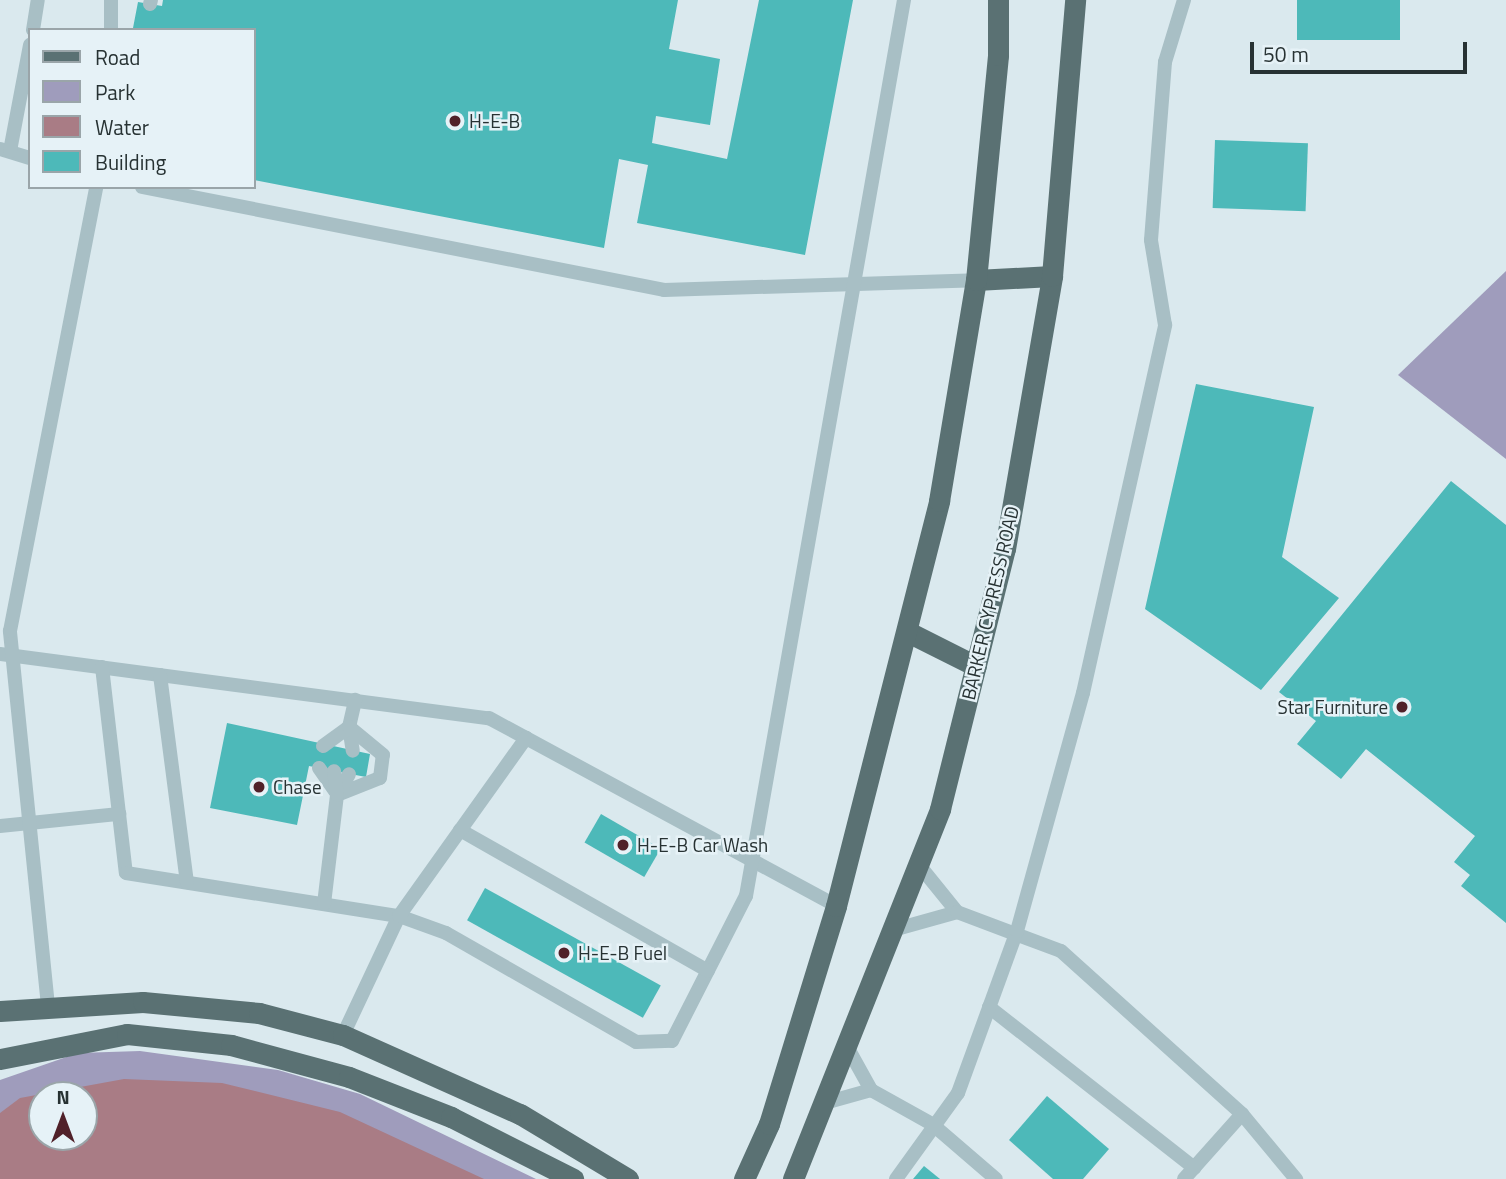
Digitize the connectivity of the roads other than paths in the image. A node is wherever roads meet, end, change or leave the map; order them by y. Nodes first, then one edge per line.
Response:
1 (38, 0) edge
2 (111, 0) edge
3 (904, 0) edge
4 (998, 0) edge
5 (1075, 0) edge
6 (1184, 0) edge
7 (33, 28) edge
8 (111, 28) edge
9 (28, 52) edge
10 (5, 150) edge
11 (28, 157) edge
12 (96, 189) edge
13 (152, 189) edge
14 (1052, 276) junction
15 (976, 280) junction
16 (854, 282) junction
17 (908, 632) junction
18 (7, 655) edge
19 (976, 666) junction
20 (102, 667) junction
21 (160, 675) junction
22 (355, 700) junction
23 (349, 727) junction
24 (526, 738) junction
25 (330, 747) dead end
26 (359, 752) dead end
27 (326, 769) dead end
28 (355, 775) dead end
29 (337, 795) junction
30 (118, 814) junction
31 (33, 823) junction
32 (0, 826) edge
33 (460, 830) junction
34 (751, 861) junction
35 (919, 864) junction
36 (187, 882) junction
37 (324, 904) junction
38 (836, 906) junction
39 (957, 912) junction
40 (399, 916) junction
41 (894, 930) junction
42 (1017, 932) junction
43 (708, 971) junction
44 (48, 1006) junction
45 (989, 1007) junction
46 (0, 1011) edge
47 (343, 1035) junction
48 (845, 1043) junction
49 (0, 1059) edge
50 (871, 1090) junction
51 (821, 1104) junction
52 (1242, 1114) junction
53 (932, 1124) junction
54 (1189, 1174) edge
55 (573, 1179) edge
56 (628, 1179) edge
57 (744, 1179) edge
58 (793, 1179) edge
59 (896, 1179) edge
60 (996, 1179) edge
61 (1296, 1179) edge

1 - 7 lane
2 - 8 lane
3 - 16 lane
4 - 15 main road
5 - 14 main road, BARKER CYPRESS ROAD
6 - 42 lane
9 - 10 lane
10 - 11 lane
12 - 18 lane
13 - 16 lane
14 - 15 main road
14 - 19 main road, BARKER CYPRESS ROAD
15 - 16 lane
15 - 17 main road
16 - 34 lane
17 - 19 main road
17 - 38 main road
18 - 20 lane
18 - 31 lane
19 - 35 main road, BARKER CYPRESS ROAD
20 - 21 lane
20 - 30 lane
21 - 22 lane
21 - 36 lane
22 - 23 lane
22 - 24 lane
23 - 25 lane
23 - 26 lane
23 - 29 lane
24 - 33 lane
24 - 34 lane
27 - 29 lane
28 - 29 lane
29 - 37 lane
30 - 31 lane
30 - 36 lane
31 - 32 lane
31 - 44 lane
33 - 40 lane
33 - 43 lane
34 - 38 lane
34 - 43 lane
35 - 39 lane
35 - 41 main road, BARKER CYPRESS ROAD
36 - 37 lane
37 - 40 lane
38 - 57 main road
39 - 41 lane
39 - 42 lane
40 - 43 lane
40 - 47 lane
41 - 48 main road, BARKER CYPRESS ROAD
42 - 45 lane
42 - 52 lane
44 - 46 main road
44 - 47 main road
45 - 53 lane
45 - 54 lane
47 - 56 main road
48 - 50 lane
48 - 51 main road, BARKER CYPRESS ROAD
49 - 55 main road
50 - 51 lane
50 - 53 lane
51 - 58 main road, BARKER CYPRESS ROAD
52 - 54 lane
52 - 61 lane
53 - 59 lane
53 - 60 lane

